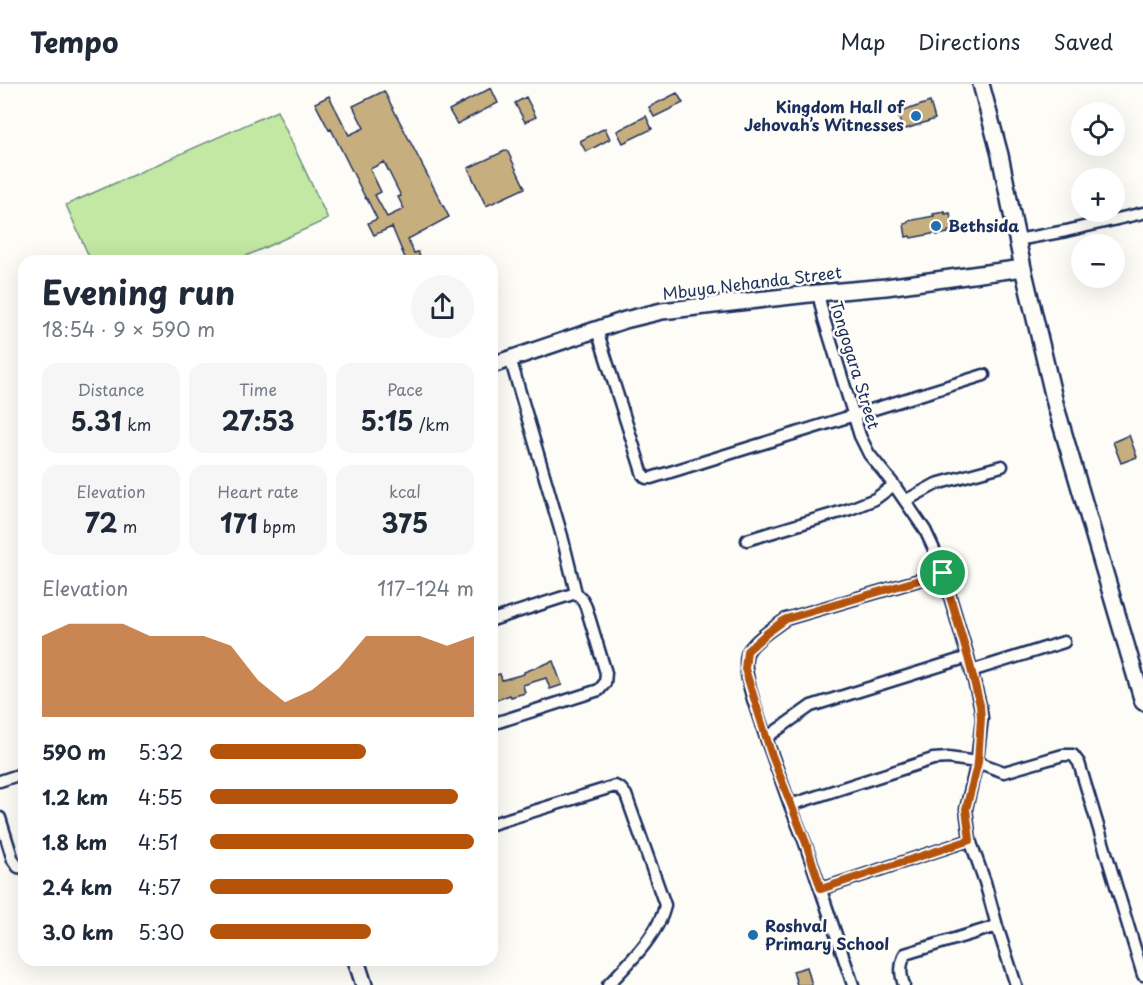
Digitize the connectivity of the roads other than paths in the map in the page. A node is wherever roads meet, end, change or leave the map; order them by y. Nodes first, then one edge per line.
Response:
1 (981, 84) edge
2 (1143, 213) edge
3 (1017, 240) junction
4 (1023, 268) junction
5 (818, 293) junction
6 (597, 330) junction
7 (510, 358) junction
8 (498, 362) edge
9 (984, 375) dead end
10 (854, 414) junction
11 (1002, 466) dead end
12 (894, 485) junction
13 (905, 501) junction
14 (747, 540) dead end
15 (943, 573) junction
16 (576, 593) junction
17 (498, 618) edge
18 (1064, 642) dead end
19 (968, 657) junction
20 (971, 672) junction
21 (1143, 702) edge
22 (498, 722) edge
23 (766, 738) junction
24 (978, 762) junction
25 (18, 775) edge
26 (0, 781) edge
27 (790, 805) junction
28 (0, 818) edge
29 (498, 822) edge
30 (970, 840) junction
31 (18, 867) edge
32 (821, 889) junction
33 (997, 926) junction
34 (357, 966) edge
35 (1143, 975) edge
36 (361, 984) edge
37 (608, 985) edge
38 (854, 985) edge
39 (904, 985) edge
40 (1016, 985) edge

1 - 3 main road
2 - 3 street
3 - 4 main road
4 - 5 main road, Mbuya Nehanda Street
4 - 21 main road
5 - 6 main road, Mbuya Nehanda Street
5 - 10 street, Tongogara Street
6 - 7 main road, Mbuya Nehanda Street
6 - 10 street
7 - 8 main road, Mbuya Nehanda Street
7 - 16 street
9 - 10 street
10 - 12 street, Tongogara Street
11 - 13 street
12 - 13 street, Tongogara Street
12 - 14 street
13 - 15 street, Tongogara Street
15 - 19 street, Tongogara Street
15 - 23 street
16 - 17 street
16 - 22 street
18 - 20 street
19 - 20 street, Tongogara Street
19 - 23 street
20 - 24 street, Tongogara Street
23 - 27 street
24 - 27 street
24 - 30 street, Tongogara Street
24 - 35 street
25 - 26 street
27 - 32 street
28 - 31 street
29 - 37 street
30 - 32 street
30 - 33 street, Tongogara Street
32 - 38 street
33 - 39 street
33 - 40 street, Tongogara Street
34 - 36 main road

